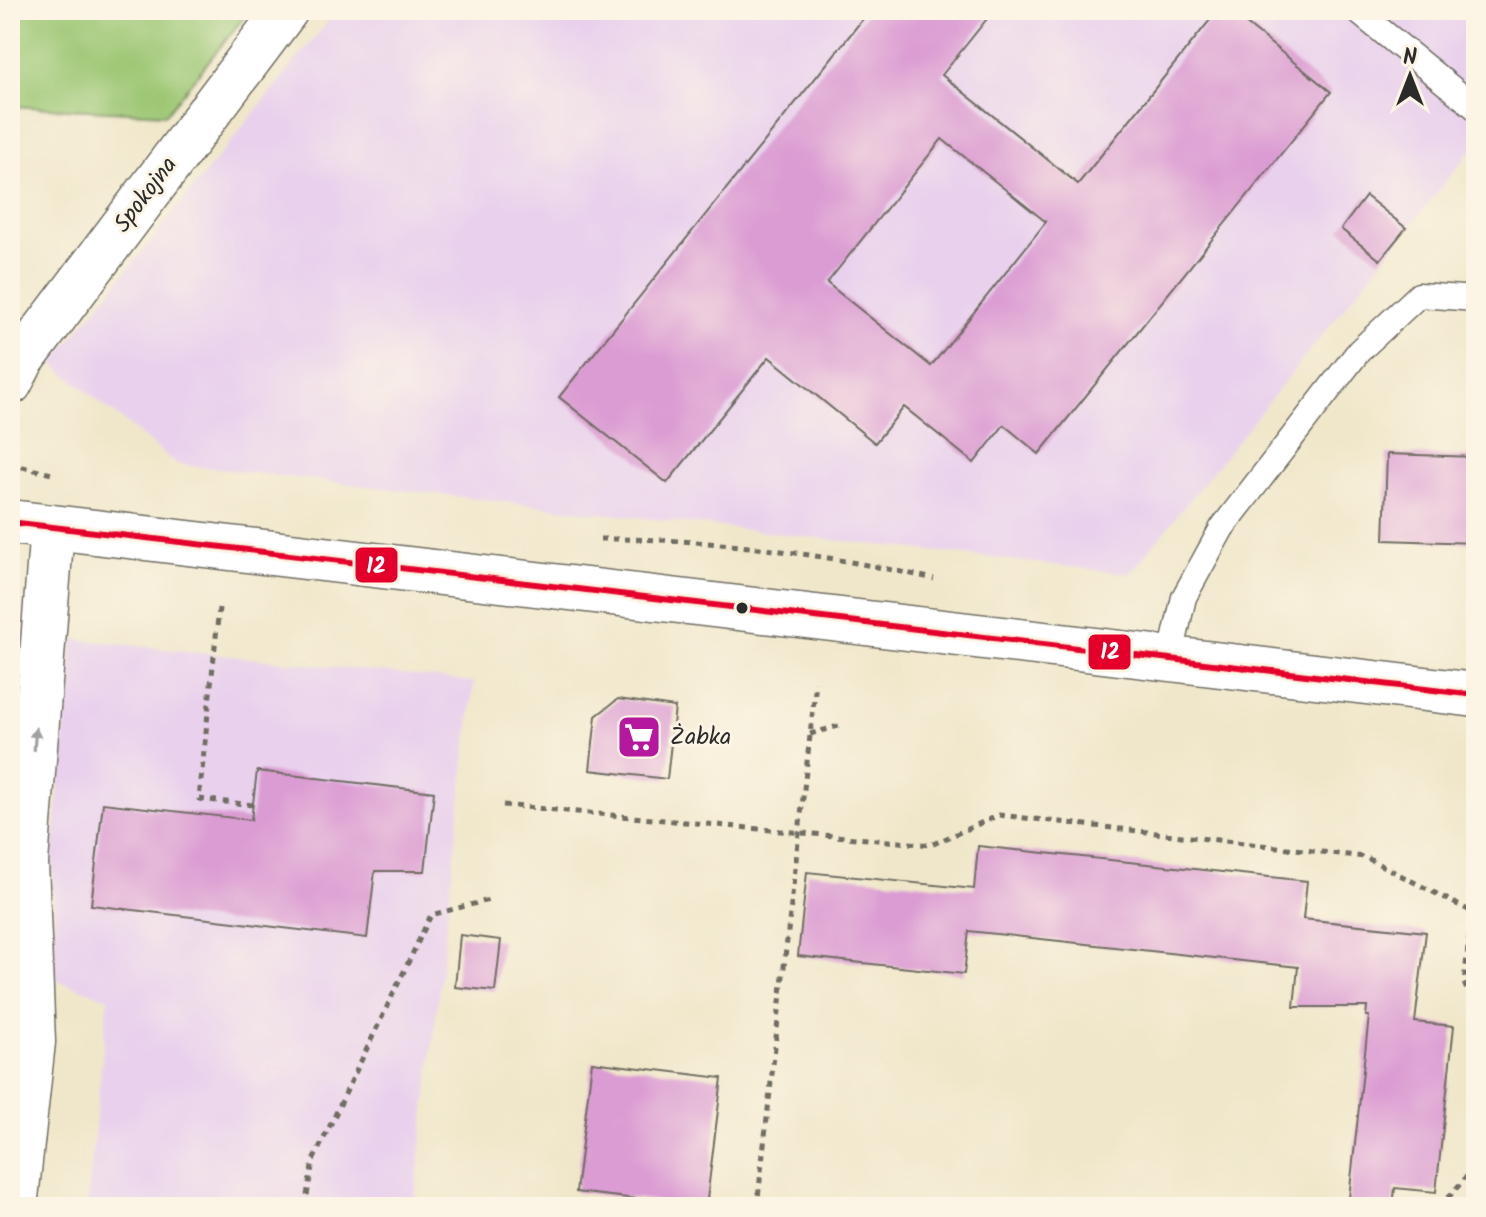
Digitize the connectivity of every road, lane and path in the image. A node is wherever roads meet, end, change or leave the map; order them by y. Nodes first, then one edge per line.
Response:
1 (286, 10) edge
2 (1356, 10) edge
3 (1476, 108) edge
4 (1476, 299) edge
5 (10, 383) edge
6 (31, 525) edge
7 (590, 540) dead end
8 (937, 579) dead end
9 (219, 608) dead end
10 (1170, 659) junction
11 (816, 682) dead end
12 (1476, 695) edge
13 (842, 725) dead end
14 (810, 734) junction
15 (253, 805) dead end
16 (503, 805) dead end
17 (798, 832) junction
18 (18, 862) edge
19 (493, 899) dead end
20 (1474, 913) edge
21 (1476, 1012) edge
22 (1476, 1166) edge
23 (15, 1207) edge
24 (305, 1207) edge
25 (757, 1207) edge
26 (1440, 1207) edge

1 - 5 street, Spokojna
2 - 3 lane
4 - 10 lane
6 - 10 street
18 -> 6 street
7 - 8 path
9 - 15 path
10 - 12 street
11 - 14 path
13 - 14 path
14 - 17 path
16 - 17 path
17 - 20 path
17 - 25 path
18 - 23 street
19 - 24 path
20 - 21 path
22 - 26 path

